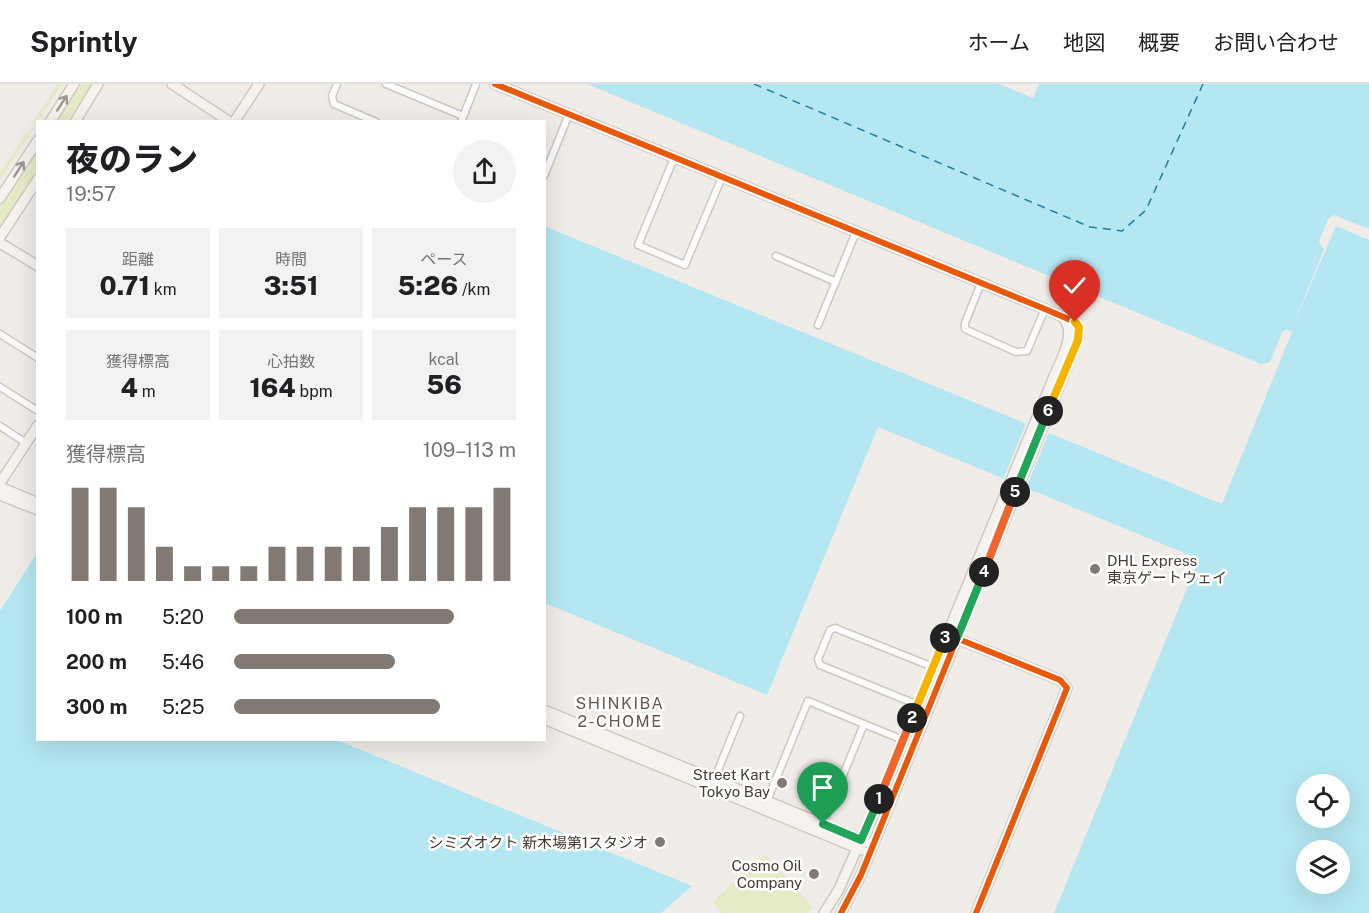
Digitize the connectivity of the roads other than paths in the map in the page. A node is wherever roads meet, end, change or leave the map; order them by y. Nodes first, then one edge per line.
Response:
1 (74, 84) edge
2 (98, 84) edge
3 (172, 84) edge
4 (259, 84) edge
5 (337, 84) edge
6 (386, 84) edge
7 (476, 84) edge
8 (495, 84) edge
9 (569, 114) junction
10 (462, 119) edge
11 (51, 120) edge
12 (76, 120) edge
13 (227, 120) edge
14 (235, 120) edge
15 (371, 120) edge
16 (36, 144) edge
17 (674, 158) junction
18 (546, 171) edge
19 (722, 177) junction
20 (36, 182) edge
21 (0, 198) edge
22 (856, 232) junction
23 (0, 237) edge
24 (0, 243) edge
25 (776, 256) dead end
26 (36, 265) edge
27 (836, 282) junction
28 (981, 283) junction
29 (1045, 309) junction
30 (818, 325) dead end
31 (0, 334) edge
32 (36, 357) edge
33 (0, 387) edge
34 (36, 410) edge
35 (0, 426) edge
36 (36, 428) edge
37 (26, 443) junction
38 (0, 485) edge
39 (0, 495) edge
40 (1008, 498) junction
41 (36, 506) edge
42 (36, 507) edge
43 (946, 634) junction
44 (957, 638) junction
45 (933, 667) junction
46 (918, 705) junction
47 (546, 711) edge
48 (740, 716) dead end
49 (546, 720) edge
50 (864, 724) junction
51 (903, 740) junction
52 (635, 752) junction
53 (714, 780) junction
54 (767, 801) junction
55 (823, 824) junction
56 (860, 844) junction
57 (871, 849) junction
58 (824, 913) edge
59 (842, 913) edge
60 (976, 913) edge

11 -> 1 street
2 - 12 street
3 - 13 street
4 - 14 street
5 - 15 street
6 - 10 street
7 - 10 street
8 - 9 street
9 - 17 street
9 - 18 street
21 -> 16 street
17 - 19 street
17 - 19 street
19 - 22 street
20 - 23 street
22 - 27 street
22 - 28 street
24 - 26 street
25 - 27 street
27 - 30 street
28 - 29 street
28 - 29 street
29 - 40 street
31 - 32 street
33 - 34 street
35 - 37 street
36 - 37 street
37 - 38 street
38 - 41 street
39 - 42 street
40 - 43 street
40 - 44 street
43 - 44 street
43 - 45 street
44 - 57 street
44 - 60 street
45 - 46 street
45 - 46 street
46 - 51 street
47 - 52 street
48 - 53 street
49 - 52 street
50 - 51 street
50 - 54 street
50 - 55 street
51 - 56 street
52 - 53 street
52 - 56 street
53 - 54 street
54 - 55 street
55 - 56 street
56 - 57 street
56 - 58 street
57 - 59 street

